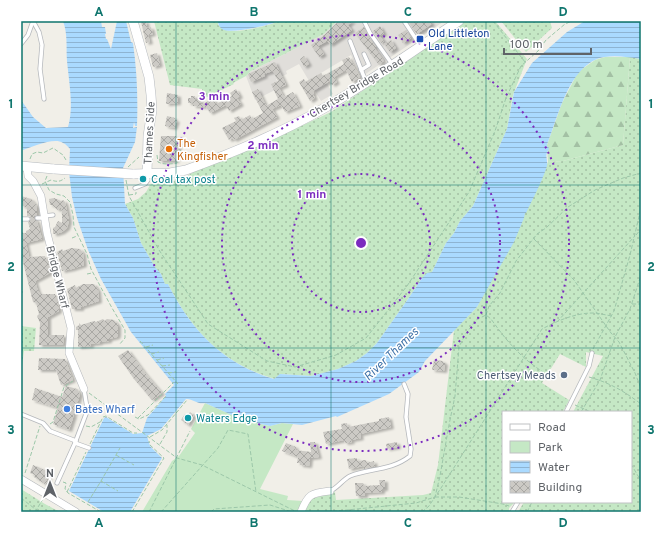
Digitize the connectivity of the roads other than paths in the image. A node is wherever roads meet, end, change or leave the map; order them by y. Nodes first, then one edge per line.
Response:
1 (33, 21) edge
2 (133, 21) edge
3 (364, 21) edge
4 (404, 21) edge
5 (456, 22) edge
6 (350, 41) dead end
7 (21, 44) edge
8 (420, 46) junction
9 (364, 54) dead end
10 (393, 65) junction
11 (361, 70) junction
12 (366, 83) junction
13 (44, 99) dead end
14 (145, 154) junction
15 (26, 165) edge
16 (147, 174) junction
17 (158, 174) junction
18 (136, 188) road end
19 (53, 215) dead end
20 (42, 217) junction
21 (21, 219) edge
22 (28, 219) dead end
23 (592, 353) road end
24 (404, 384) dead end
25 (84, 389) joint
26 (567, 411) edge
27 (21, 414) edge
28 (76, 442) junction
29 (89, 448) road end
30 (21, 479) edge
31 (58, 481) road end
32 (330, 491) joint
33 (517, 503) edge
34 (76, 512) edge
35 (301, 512) edge
36 (512, 512) edge

1 - 7 lane
1 - 13 lane
2 - 14 main road, Thames Side
3 - 10 lane
4 - 8 lane
5 - 8 main road, Chertsey Bridge Road
6 - 11 lane
8 - 10 main road, Chertsey Bridge Road
9 - 11 lane
10 - 12 main road, Chertsey Bridge Road
11 - 12 lane
12 - 17 main road, Chertsey Bridge Road
14 - 16 main road, Thames Side
14 - 17 main road
15 - 16 main road, Chertsey Bridge Road, bridge
15 - 20 street, Bridge Wharf
16 - 17 main road, Chertsey Bridge Road
16 - 18 lane
19 - 20 lane
20 - 25 street, Bridge Wharf
21 - 22 lane
23 - 26 lane
24 - 32 lane
25 - 28 lane
27 - 28 lane
28 - 29 lane
28 - 31 lane
30 - 34 street
32 - 35 street
33 - 36 lane

